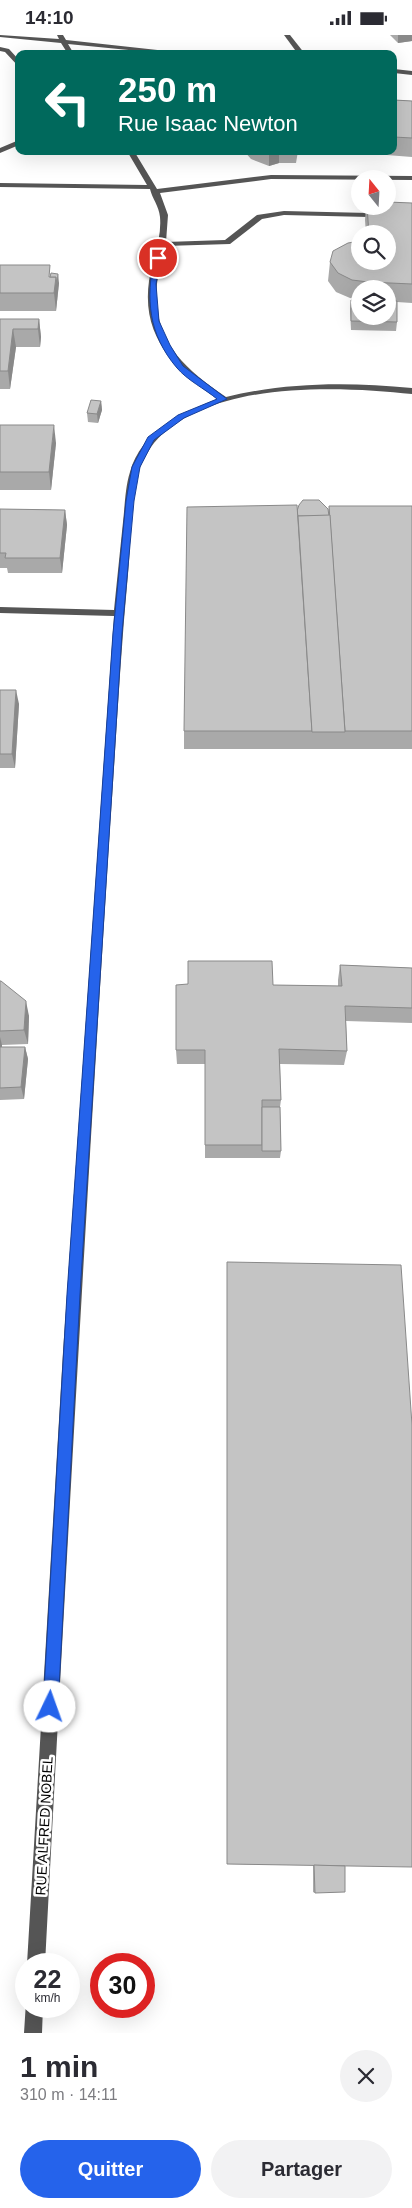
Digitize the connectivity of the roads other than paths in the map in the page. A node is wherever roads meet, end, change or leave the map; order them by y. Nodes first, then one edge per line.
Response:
1 (0, 35) edge
2 (287, 35) edge
3 (61, 37) edge
4 (0, 49) edge
5 (69, 50) edge
6 (137, 50) edge
7 (299, 50) edge
8 (15, 60) edge
9 (397, 71) edge
10 (412, 73) edge
11 (15, 145) edge
12 (0, 151) edge
13 (132, 155) edge
14 (412, 178) edge
15 (0, 185) edge
16 (152, 189) junction
17 (412, 216) edge
18 (160, 244) junction
19 (412, 391) edge
20 (223, 399) junction
21 (0, 610) edge
22 (119, 613) junction
23 (37, 1953) edge
24 (34, 2018) edge
25 (33, 2033) edge

1 - 3 street
2 - 7 street
3 - 5 street
3 - 6 street
4 - 8 street
9 - 10 street
11 - 12 street
13 - 16 street
14 - 16 street
15 - 16 street
16 - 18 street
17 - 18 street
18 - 20 street
19 - 20 street, RUE ALFRED NOBEL
20 - 22 street, RUE ALFRED NOBEL
21 - 22 street
22 - 23 street, RUE ALFRED NOBEL
24 - 25 street

